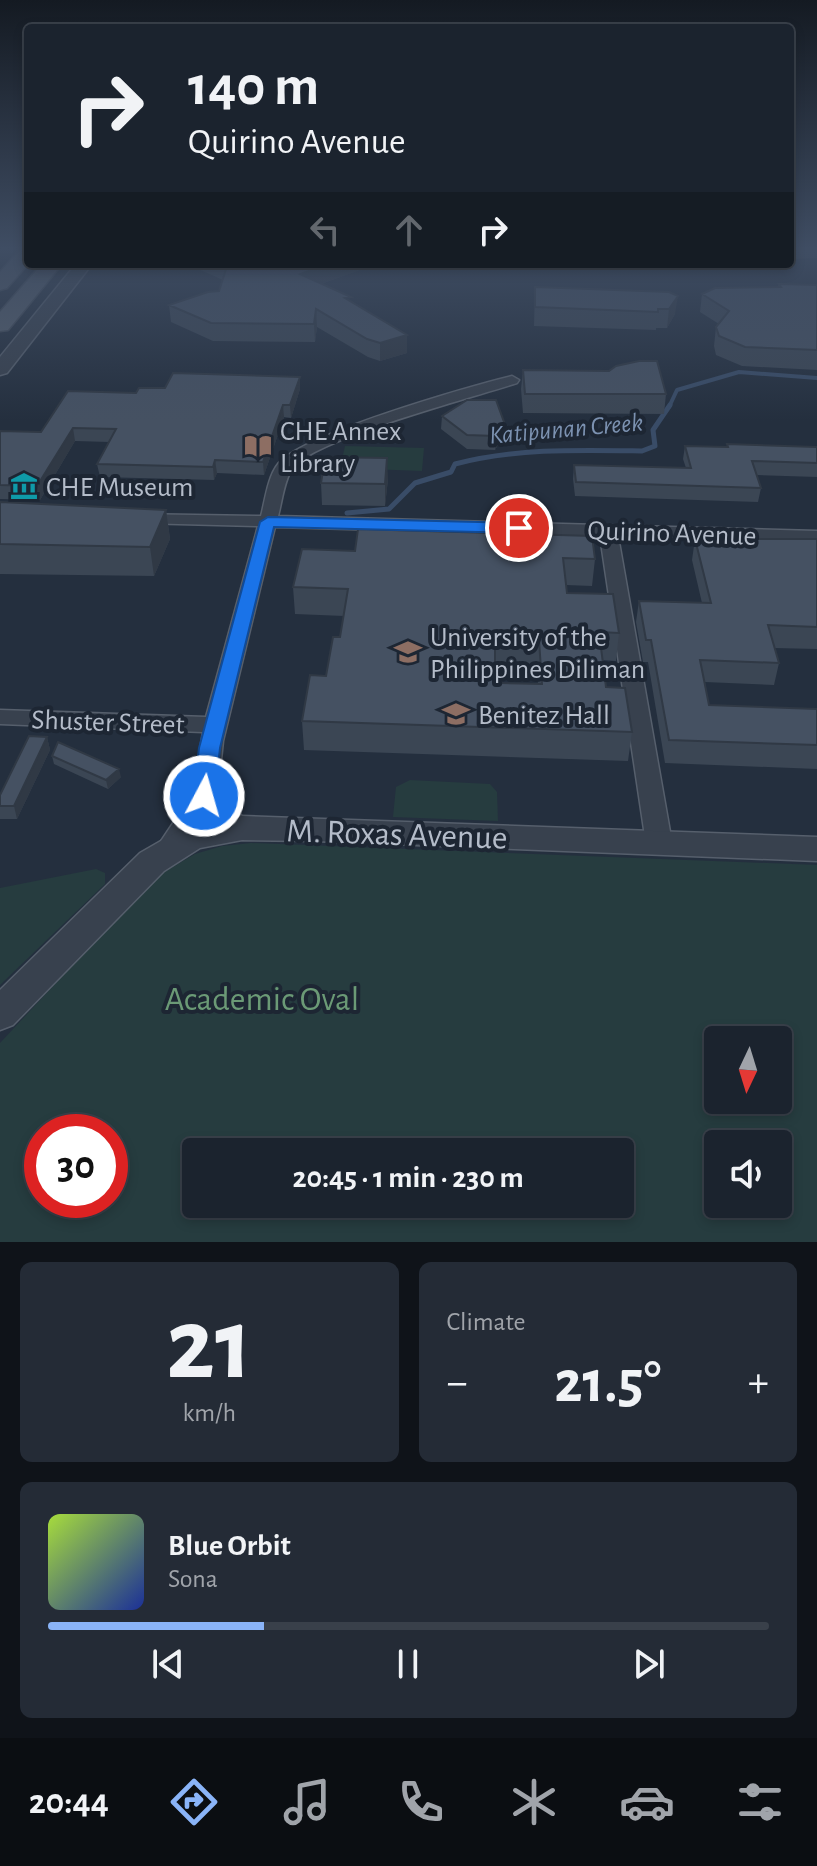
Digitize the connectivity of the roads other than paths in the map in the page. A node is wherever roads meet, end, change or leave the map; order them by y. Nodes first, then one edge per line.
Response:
1 (17, 305) edge
2 (51, 305) edge
3 (0, 325) edge
4 (0, 369) edge
5 (512, 380) dead end
6 (120, 518) edge
7 (268, 522) junction
8 (608, 530) junction
9 (817, 536) edge
10 (0, 717) edge
11 (215, 725) junction
12 (204, 796) junction
13 (242, 828) junction
14 (659, 843) junction
15 (817, 849) edge
16 (166, 853) junction
17 (0, 1014) edge

1 - 3 main road
2 - 4 street
5 - 7 street
6 - 7 street, Quirino Avenue
7 - 8 street, Quirino Avenue
7 - 11 street
8 - 9 street, Quirino Avenue
8 - 14 street
10 - 11 street, Shuster Street
11 - 12 street
12 - 13 street
12 - 16 street
13 - 14 street, M. Roxas Avenue
13 - 16 street, M. Roxas Avenue
14 - 15 street, M. Roxas Avenue
16 - 17 street, M. Roxas Avenue

